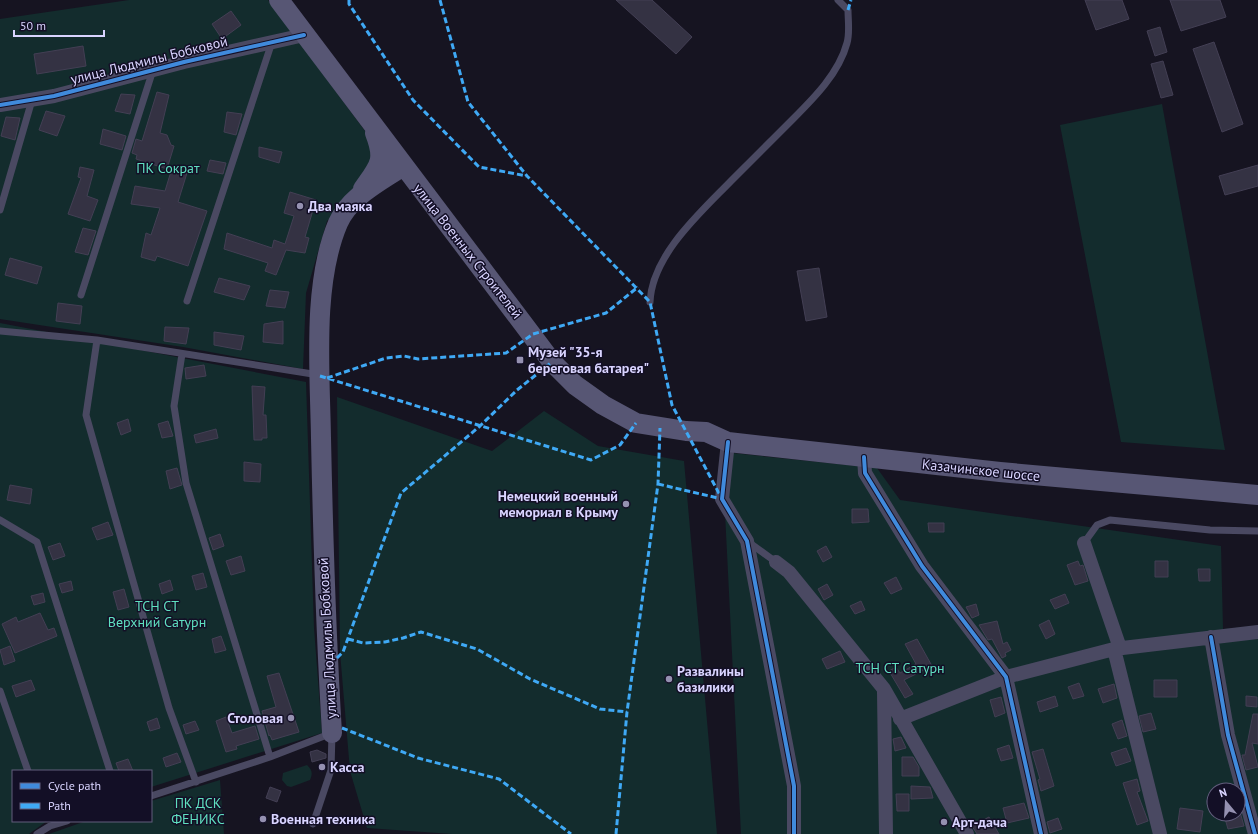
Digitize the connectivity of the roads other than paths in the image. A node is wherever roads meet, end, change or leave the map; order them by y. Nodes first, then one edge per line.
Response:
1 (279, 0) edge
2 (838, 0) edge
3 (304, 35) junction
4 (272, 42) junction
5 (153, 70) junction
6 (32, 100) junction
7 (0, 105) edge
8 (373, 126) junction
9 (403, 166) junction
10 (358, 196) junction
11 (428, 199) junction
12 (0, 210) edge
13 (81, 295) dead end
14 (187, 300) dead end
15 (650, 302) dead end
16 (0, 331) edge
17 (97, 340) junction
18 (182, 354) junction
19 (320, 376) junction
20 (706, 432) joint
21 (728, 442) junction
22 (864, 457) junction
23 (1258, 495) edge
24 (0, 520) edge
25 (1258, 531) edge
26 (747, 540) junction
27 (1084, 543) joint
28 (776, 562) joint
29 (1258, 632) edge
30 (1211, 637) junction
31 (1117, 649) junction
32 (1006, 677) junction
33 (884, 689) junction
34 (0, 691) edge
35 (900, 719) junction
36 (332, 733) junction
37 (270, 757) junction
38 (28, 770) edge
39 (110, 770) edge
40 (196, 782) junction
41 (152, 796) edge
42 (61, 822) edge
43 (48, 824) edge
44 (314, 824) dead end
45 (964, 831) edge
46 (37, 834) edge
47 (794, 834) edge
48 (886, 834) edge
49 (1042, 834) edge
50 (1160, 834) edge
51 (1255, 834) edge

1 - 3 main road, улица Военных Строителей
2 - 15 lane
3 - 4 street, улица Людмилы Бобковой
3 - 8 main road, улица Военных Строителей
4 - 5 street, улица Людмилы Бобковой
4 - 14 lane
5 - 6 street, улица Людмилы Бобковой
5 - 13 lane
6 - 7 street, улица Людмилы Бобковой
6 - 12 lane
8 - 9 main road, улица Военных Строителей
8 - 10 main road
9 - 10 main road, улица Людмилы Бобковой
9 - 11 main road, улица Военных Строителей
10 - 11 main road
10 - 19 main road, улица Людмилы Бобковой
11 - 20 main road, улица Военных Строителей
16 - 17 lane
17 - 18 lane
17 - 40 lane
18 - 19 lane
18 - 37 lane
19 - 36 main road, улица Людмилы Бобковой
20 - 21 main road, Казачинское шоссе
21 - 22 main road, Казачинское шоссе
21 - 26 street
22 - 23 main road, Казачинское шоссе
22 - 32 street
24 - 39 lane
25 - 27 lane
26 - 28 lane
26 - 47 street
27 - 31 street
28 - 33 street
29 - 30 street
30 - 31 street
30 - 51 street
31 - 32 street
31 - 50 street
32 - 35 street
32 - 49 street
33 - 35 street
33 - 48 street
34 - 38 lane
35 - 45 street
36 - 37 lane, улица Людмилы Бобковой
36 - 44 lane
37 - 40 lane, улица Людмилы Бобковой
40 - 41 lane, улица Людмилы Бобковой
42 - 43 lane
43 - 46 lane

